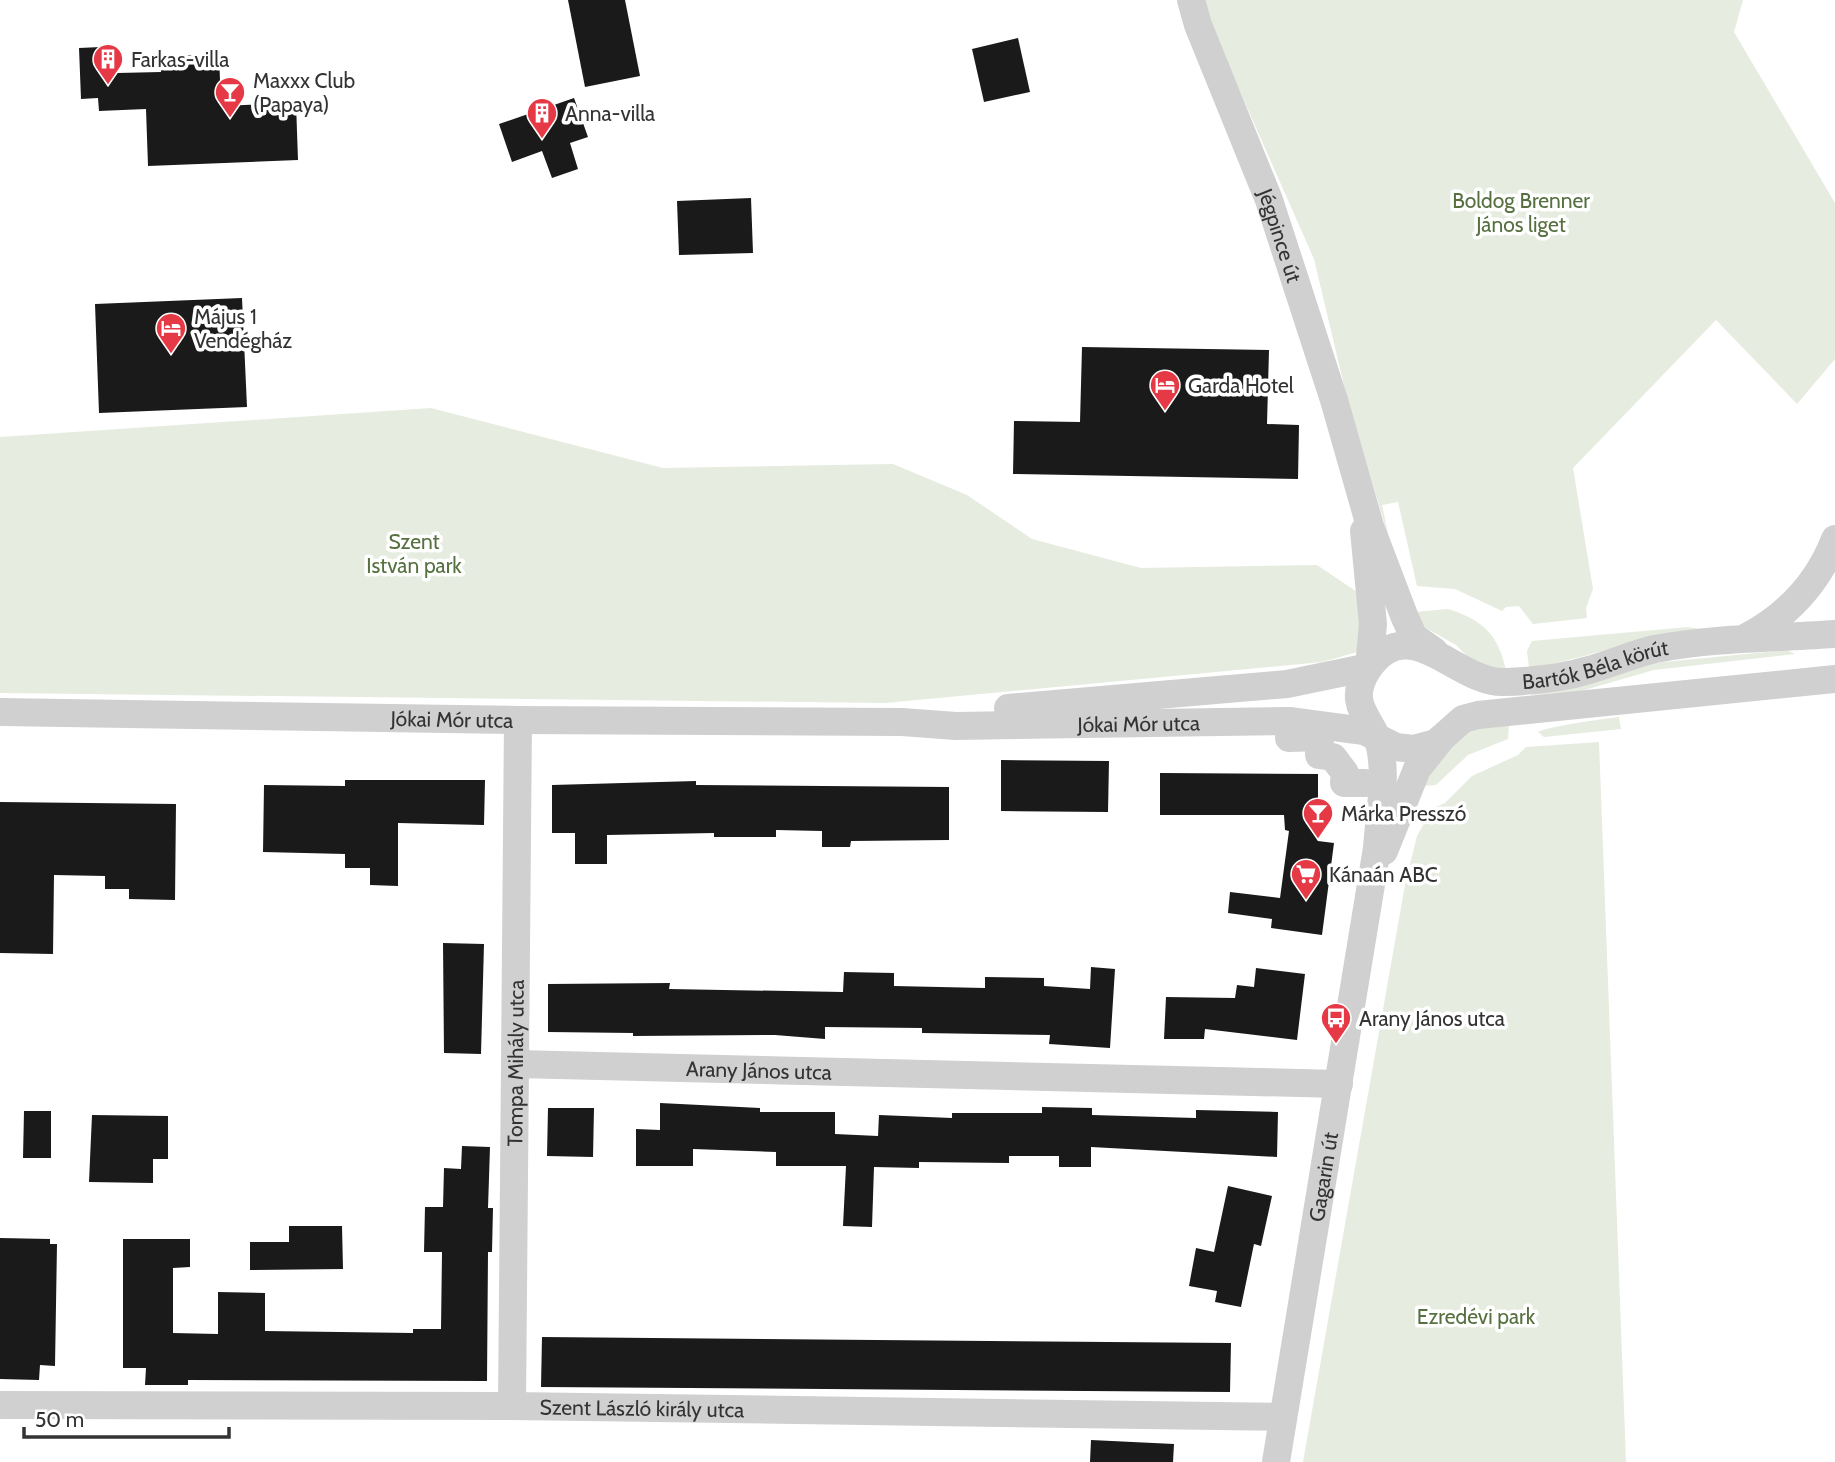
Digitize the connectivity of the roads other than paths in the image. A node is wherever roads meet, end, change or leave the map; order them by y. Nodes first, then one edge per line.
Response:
1 (1191, 0) edge
2 (1355, 477) junction
3 (1835, 539) edge
4 (1835, 634) edge
5 (1732, 642) junction
6 (1441, 657) junction
7 (1370, 667) junction
8 (1835, 678) edge
9 (0, 712) edge
10 (518, 720) junction
11 (902, 722) junction
12 (1123, 723) junction
13 (1447, 733) junction
14 (1376, 735) junction
15 (1365, 783) dead end
16 (1371, 893) junction
17 (516, 1064) junction
18 (1339, 1084) junction
19 (0, 1405) edge
20 (512, 1406) junction
21 (1283, 1417) junction
22 (1276, 1462) edge

1 - 2 street, Jégpince út
2 - 6 street, Jégpince út
2 - 7 street, Jégpince út
3 - 5 street
4 - 5 street, Bartók Béla körút
5 - 6 street, Bartók Béla körút
6 - 7 street, Bartók Béla körút
6 - 13 street
7 - 11 street, Jókai Mór utca
7 - 14 street, Gagarin út
8 - 13 street, Bartók Béla körút
9 - 10 street, Jókai Mór utca
10 - 11 street, Jókai Mór utca
10 - 17 street, Tompa Mihály utca
11 - 12 street, Jókai Mór utca
12 - 14 street, Jókai Mór utca
12 - 15 street
13 - 14 street, Bartók Béla körút
13 - 16 street, Gagarin út
14 - 16 street, Gagarin út
16 - 18 street, Gagarin út
17 - 18 street, Arany János utca
17 - 20 street, Tompa Mihály utca
18 - 21 street, Gagarin út
19 - 20 street, Szent László király utca
20 - 21 street, Szent László király utca
21 - 22 street, Gagarin út

